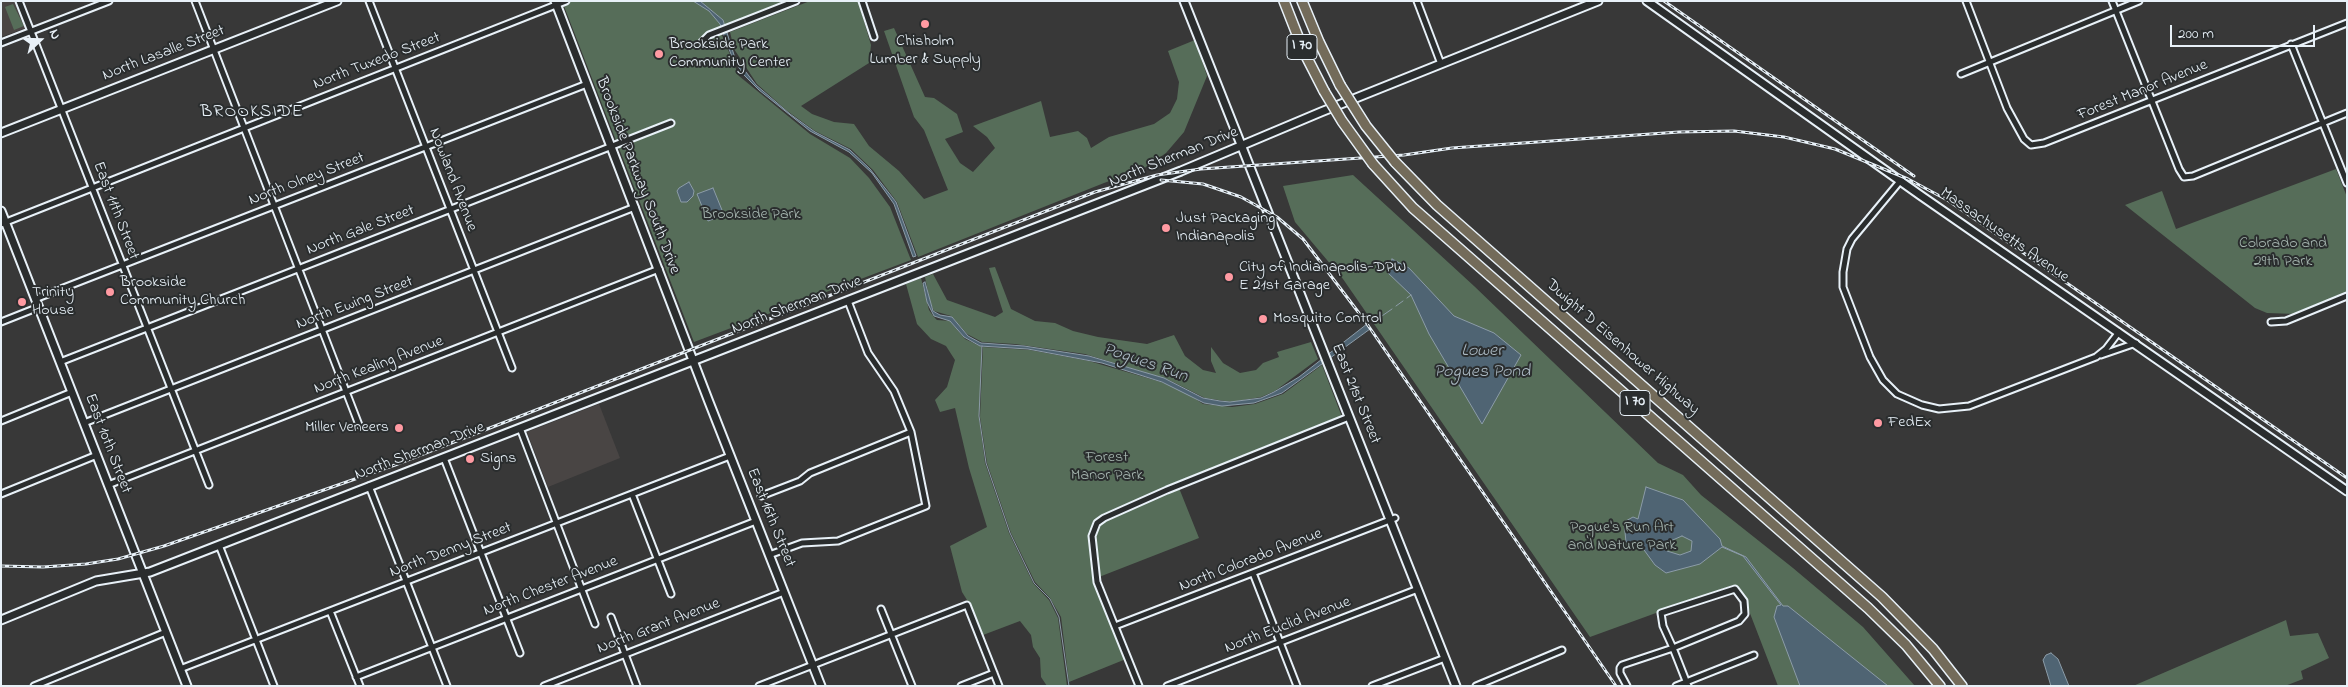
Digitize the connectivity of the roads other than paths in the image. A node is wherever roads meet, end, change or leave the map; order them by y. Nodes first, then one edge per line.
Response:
1 (19, 1) edge
2 (108, 1) edge
3 (195, 1) edge
4 (337, 1) edge
5 (369, 1) edge
6 (566, 1) edge
7 (796, 1) edge
8 (862, 1) edge
9 (1184, 1) edge
10 (1284, 1) edge
11 (1302, 1) edge
12 (1417, 1) edge
13 (1598, 1) edge
14 (1647, 1) edge
15 (1966, 1) edge
16 (2112, 1) edge
17 (2139, 1) edge
18 (556, 3) edge
19 (2116, 10) junction
20 (2347, 23) edge
21 (31, 32) junction
22 (874, 37) dead end
23 (702, 42) dead end
24 (1, 43) edge
25 (2292, 44) junction
26 (214, 50) junction
27 (1990, 61) junction
28 (1441, 64) junction
29 (395, 69) junction
30 (1961, 74) dead end
31 (588, 84) junction
32 (2152, 101) junction
33 (62, 109) junction
34 (2347, 113) edge
35 (671, 122) dead end
36 (2323, 123) junction
37 (244, 128) junction
38 (1, 133) edge
39 (612, 146) junction
40 (1241, 146) junction
41 (426, 147) junction
42 (1900, 180) junction
43 (2347, 182) edge
44 (92, 187) junction
45 (274, 206) junction
46 (635, 208) junction
47 (450, 209) junction
48 (1, 212) edge
49 (3, 223) edge
50 (123, 265) junction
51 (298, 269) junction
52 (659, 270) junction
53 (474, 271) junction
54 (2347, 296) edge
55 (36, 299) junction
56 (848, 301) junction
57 (39, 307) junction
58 (1, 322) edge
59 (2272, 322) dead end
60 (147, 328) junction
61 (322, 330) junction
62 (498, 332) junction
63 (2119, 332) junction
64 (2136, 344) junction
65 (2096, 357) junction
66 (693, 360) junction
67 (60, 362) junction
68 (512, 368) dead end
69 (172, 389) junction
70 (72, 392) junction
71 (346, 392) junction
72 (1349, 417) junction
73 (1, 421) edge
74 (84, 423) junction
75 (359, 425) dead end
76 (520, 428) junction
77 (911, 432) junction
78 (196, 451) junction
79 (97, 456) junction
80 (730, 456) junction
81 (444, 458) junction
82 (108, 485) junction
83 (209, 485) dead end
84 (369, 486) junction
85 (2347, 491) edge
86 (1, 494) edge
87 (632, 494) junction
88 (760, 496) dead end
89 (1392, 519) junction
90 (756, 521) junction
91 (556, 523) junction
92 (219, 545) junction
93 (481, 552) junction
94 (769, 555) junction
95 (657, 559) junction
96 (143, 574) junction
97 (1253, 574) junction
98 (406, 581) junction
99 (582, 589) junction
100 (1418, 589) junction
101 (784, 592) junction
102 (670, 594) dead end
103 (881, 609) dead end
104 (330, 611) junction
105 (506, 618) junction
106 (611, 618) dead end
107 (1, 620) edge
108 (595, 624) dead end
109 (1115, 626) junction
110 (166, 632) junction
111 (891, 634) junction
112 (256, 640) junction
113 (1280, 642) junction
114 (432, 647) junction
115 (1673, 648) junction
116 (1562, 650) dead end
117 (1912, 652) junction
118 (520, 653) dead end
119 (625, 654) junction
120 (1754, 655) dead end
121 (1445, 658) junction
122 (813, 665) junction
123 (180, 669) junction
124 (994, 673) junction
125 (356, 677) junction
126 (1687, 684) edge
127 (34, 686) edge
128 (187, 686) edge
129 (274, 686) edge
130 (360, 686) edge
131 (447, 686) edge
132 (544, 686) edge
133 (637, 686) edge
134 (759, 686) edge
135 (821, 686) edge
136 (912, 686) edge
137 (961, 686) edge
138 (999, 686) edge
139 (1139, 686) edge
140 (1167, 686) edge
141 (1297, 686) edge
142 (1372, 686) edge
143 (1456, 686) edge
144 (1476, 686) edge
145 (1627, 686) edge
146 (1676, 686) edge
147 (1935, 686) edge
148 (1940, 686) edge
149 (1962, 686) edge

1 - 21 street, East 11th Street
2 - 21 street
3 - 26 street
4 - 26 main road, North Lasalle Street
5 - 29 street, Nowland Avenue
6 - 18 street, North Tuxedo Street
7 - 23 street
8 - 22 street
9 - 40 main road, East 21st Street
10 - 117 highway, Dwight D Eisenhower Highway / I 70, bridge
11 - 149 highway, Dwight D Eisenhower Highway / I 70, bridge
12 - 28 street
13 - 28 main road, North Sherman Drive
14 - 42 main road, Massachusetts Avenue
15 - 27 street
16 - 19 street
17 - 19 street
18 - 29 street, North Tuxedo Street
18 - 31 main road, Brookside Parkway South Drive
19 - 27 street
19 - 32 street
20 - 25 street, Forest Manor Avenue
21 - 24 street
21 - 33 street, East 11th Street
25 - 32 street, Forest Manor Avenue
25 - 36 street
26 - 33 main road, North Lasalle Street
26 - 37 street
27 - 30 street
27 - 32 street, Forest Manor Avenue
28 - 40 main road, North Sherman Drive
29 - 37 street, North Tuxedo Street
29 - 41 street, Nowland Avenue
31 - 39 main road, Brookside Parkway South Drive
31 - 41 street, North Olney Street
32 - 36 street
33 - 38 main road, North Lasalle Street
33 - 44 street, East 11th Street
34 - 36 street
35 - 39 street, North Gale Street
36 - 43 street
37 - 44 street, North Tuxedo Street
37 - 45 street
39 - 46 main road, Brookside Parkway South Drive
39 - 47 street, North Gale Street
40 - 56 main road, North Sherman Drive
40 - 72 main road, East 21st Street
41 - 45 street, North Olney Street
41 - 47 street, Nowland Avenue
42 - 63 main road, Massachusetts Avenue
42 - 65 street
44 - 49 street, North Tuxedo Street
44 - 50 street, East 11th Street
45 - 50 street, North Olney Street
45 - 51 street
46 - 52 main road, Brookside Parkway South Drive
46 - 53 street, North Ewing Street
47 - 51 street, North Gale Street
47 - 53 street, Nowland Avenue
48 - 49 main road, East 10th Street
49 - 55 main road, East 10th Street
50 - 55 street, North Olney Street
50 - 60 street, East 11th Street
51 - 60 street, North Gale Street
51 - 61 street
52 - 62 street, North Kealing Avenue
52 - 66 main road, Brookside Parkway South Drive
53 - 61 street, North Ewing Street
53 - 62 street, Nowland Avenue
54 - 59 street
55 - 57 main road, East 10th Street
56 - 66 main road, North Sherman Drive
56 - 77 street
57 - 58 street
57 - 67 main road, East 10th Street
60 - 67 street, North Gale Street
60 - 69 street, East 11th Street
61 - 69 street, North Ewing Street
61 - 71 street
62 - 68 street, Nowland Avenue
62 - 71 street, North Kealing Avenue
63 - 64 main road, Massachusetts Avenue
63 - 65 street
64 - 65 street
64 - 85 main road, Massachusetts Avenue
66 - 76 main road, North Sherman Drive
66 - 80 main road, East 16th Street
67 - 70 main road, East 10th Street
69 - 74 street, North Ewing Street
69 - 78 street, East 11th Street
70 - 73 street
70 - 74 main road, East 10th Street
71 - 75 street
71 - 78 street, North Kealing Avenue
72 - 89 main road, East 21st Street
72 - 109 street
74 - 79 main road, East 10th Street
76 - 81 main road, North Sherman Drive
76 - 91 street
77 - 88 street
77 - 94 street
78 - 82 street, North Kealing Avenue
78 - 83 street, East 11th Street
79 - 82 main road, East 10th Street
79 - 86 street
80 - 87 street, North Denny Street
80 - 90 main road, East 16th Street
81 - 84 main road, North Sherman Drive
81 - 93 street
82 - 96 main road, East 10th Street
84 - 92 main road, North Sherman Drive
84 - 98 street
87 - 91 street, North Denny Street
87 - 95 street
89 - 97 street, North Colorado Avenue
89 - 100 main road, East 21st Street
90 - 94 main road, East 16th Street
90 - 95 street, North Chester Avenue
91 - 93 street, North Denny Street
91 - 99 street
92 - 96 main road, North Sherman Drive
92 - 112 street
93 - 98 street, North Denny Street
93 - 105 street
94 - 101 main road, East 16th Street
95 - 99 street, North Chester Avenue
95 - 102 street
96 - 107 main road, North Sherman Drive
96 - 110 main road, East 10th Street
97 - 109 street, North Colorado Avenue
97 - 113 street
98 - 104 street, North Denny Street
98 - 114 street
99 - 105 street, North Chester Avenue
99 - 108 street
100 - 113 street, North Euclid Avenue
100 - 121 main road, East 21st Street
101 - 119 street, North Grant Avenue
101 - 122 main road, East 16th Street
103 - 111 street
104 - 112 street, North Denny Street
104 - 125 street
105 - 114 street, North Chester Avenue
105 - 118 street
106 - 119 street
109 - 139 street
110 - 123 main road, East 10th Street
110 - 127 street
111 - 122 street
111 - 124 street
111 - 136 street
112 - 123 street, North Denny Street
112 - 129 street
113 - 140 street, North Euclid Avenue
113 - 141 street
114 - 125 street, North Chester Avenue
114 - 131 street
115 - 115 street
115 - 126 street
115 - 145 street
116 - 144 street
117 - 147 highway
117 - 148 highway, Dwight D Eisenhower Highway / I 70
119 - 132 street, North Grant Avenue
119 - 133 street
120 - 126 street
121 - 142 street
121 - 143 main road, East 21st Street
122 - 134 street
122 - 135 main road, East 16th Street
123 - 128 main road, East 10th Street
124 - 137 street
124 - 138 street
125 - 130 street
126 - 146 street

